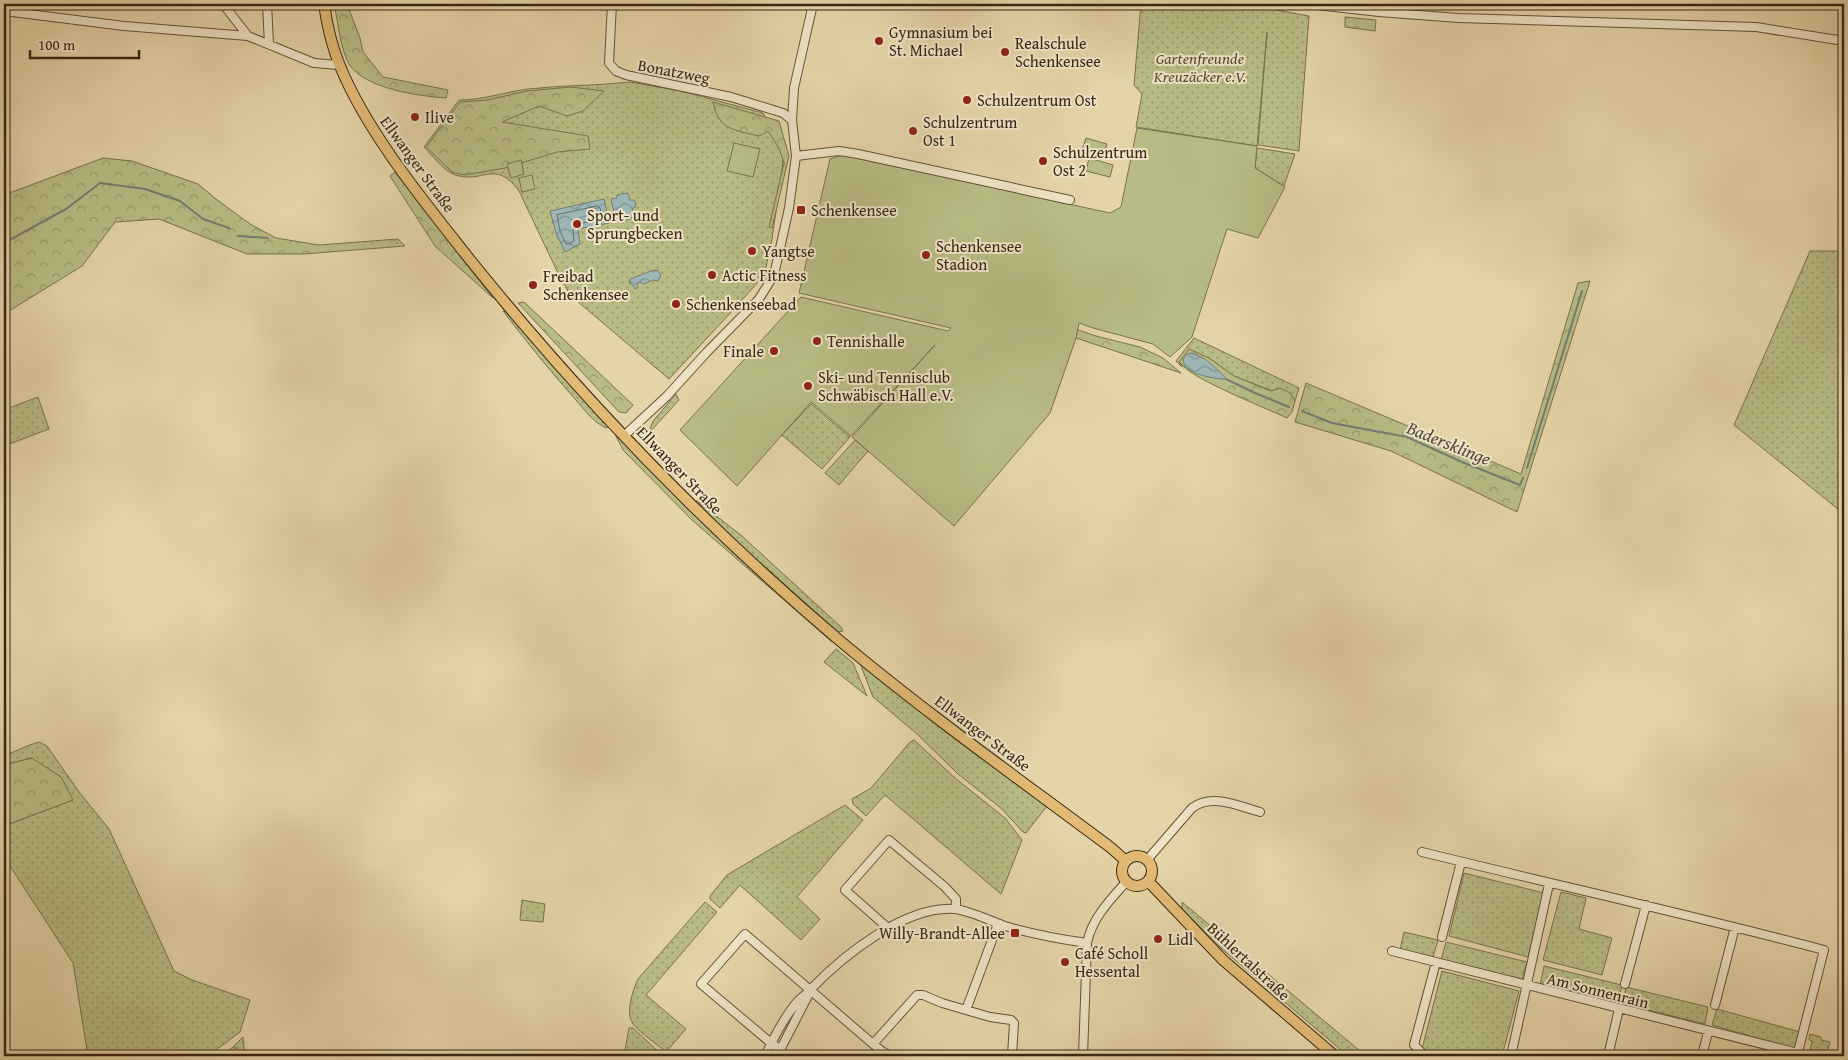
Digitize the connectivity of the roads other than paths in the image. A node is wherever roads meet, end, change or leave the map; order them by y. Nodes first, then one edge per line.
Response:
1 (223, 4) edge
2 (267, 4) edge
3 (324, 4) edge
4 (593, 4) edge
5 (611, 4) edge
6 (813, 4) edge
7 (1308, 4) edge
8 (4, 11) edge
9 (248, 36) junction
10 (1844, 41) edge
11 (269, 44) junction
12 (339, 65) junction
13 (792, 120) junction
14 (796, 156) junction
15 (1070, 200) dead end
16 (625, 435) junction
17 (1260, 812) dead end
18 (1422, 852) dead end
19 (1147, 860) junction
20 (1126, 861) junction
21 (1461, 862) junction
22 (1127, 881) junction
23 (1148, 881) junction
24 (1549, 884) junction
25 (1646, 906) junction
26 (956, 909) junction
27 (998, 924) junction
28 (1735, 927) junction
29 (888, 928) junction
30 (1442, 937) dead end
31 (1086, 943) junction
32 (1392, 952) dead end
33 (1436, 962) junction
34 (1625, 984) dead end
35 (1527, 986) junction
36 (810, 990) junction
37 (1715, 1006) dead end
38 (1619, 1009) junction
39 (966, 1010) junction
40 (1708, 1032) junction
41 (771, 1044) junction
42 (872, 1044) junction
43 (778, 1053) edge
44 (882, 1054) edge
45 (1798, 1055) edge
46 (765, 1056) edge
47 (892, 1056) edge
48 (1012, 1056) edge
49 (1083, 1056) edge
50 (1335, 1056) edge
51 (1425, 1056) edge
52 (1511, 1056) edge
53 (1608, 1056) edge
54 (1702, 1056) edge

1 - 9 street
2 - 11 street
3 - 12 main road, Ellwanger Straße
4 - 5 street
5 - 13 street, Bonatzweg
6 - 13 street
7 - 10 street
8 - 9 street
9 - 11 street
11 - 12 street
12 - 16 main road, Ellwanger Straße
13 - 14 street
14 - 15 street
14 - 16 street
16 - 20 main road, Ellwanger Straße
17 - 19 street
18 - 21 street
19 - 20 main road
19 - 23 main road
20 - 22 main road
21 - 24 street
21 - 30 street
22 - 23 main road
22 - 31 street
23 - 50 main road, Bühlertalstraße
24 - 25 street
24 - 35 street
25 - 28 street
25 - 34 street
26 - 27 street
26 - 29 street
26 - 29 street
27 - 31 street
27 - 39 street
28 - 37 street
28 - 45 street
29 - 36 street
31 - 49 street
32 - 33 street, Am Sonnenrain
33 - 35 street, Am Sonnenrain
33 - 51 street
35 - 38 street, Am Sonnenrain
35 - 52 street
36 - 41 street
36 - 41 street
36 - 42 street
36 - 43 street
38 - 40 street, Am Sonnenrain
38 - 53 street
39 - 42 street
39 - 48 street
40 - 45 street, Am Sonnenrain
40 - 54 street
41 - 43 street
41 - 46 street
42 - 44 street
44 - 47 street

